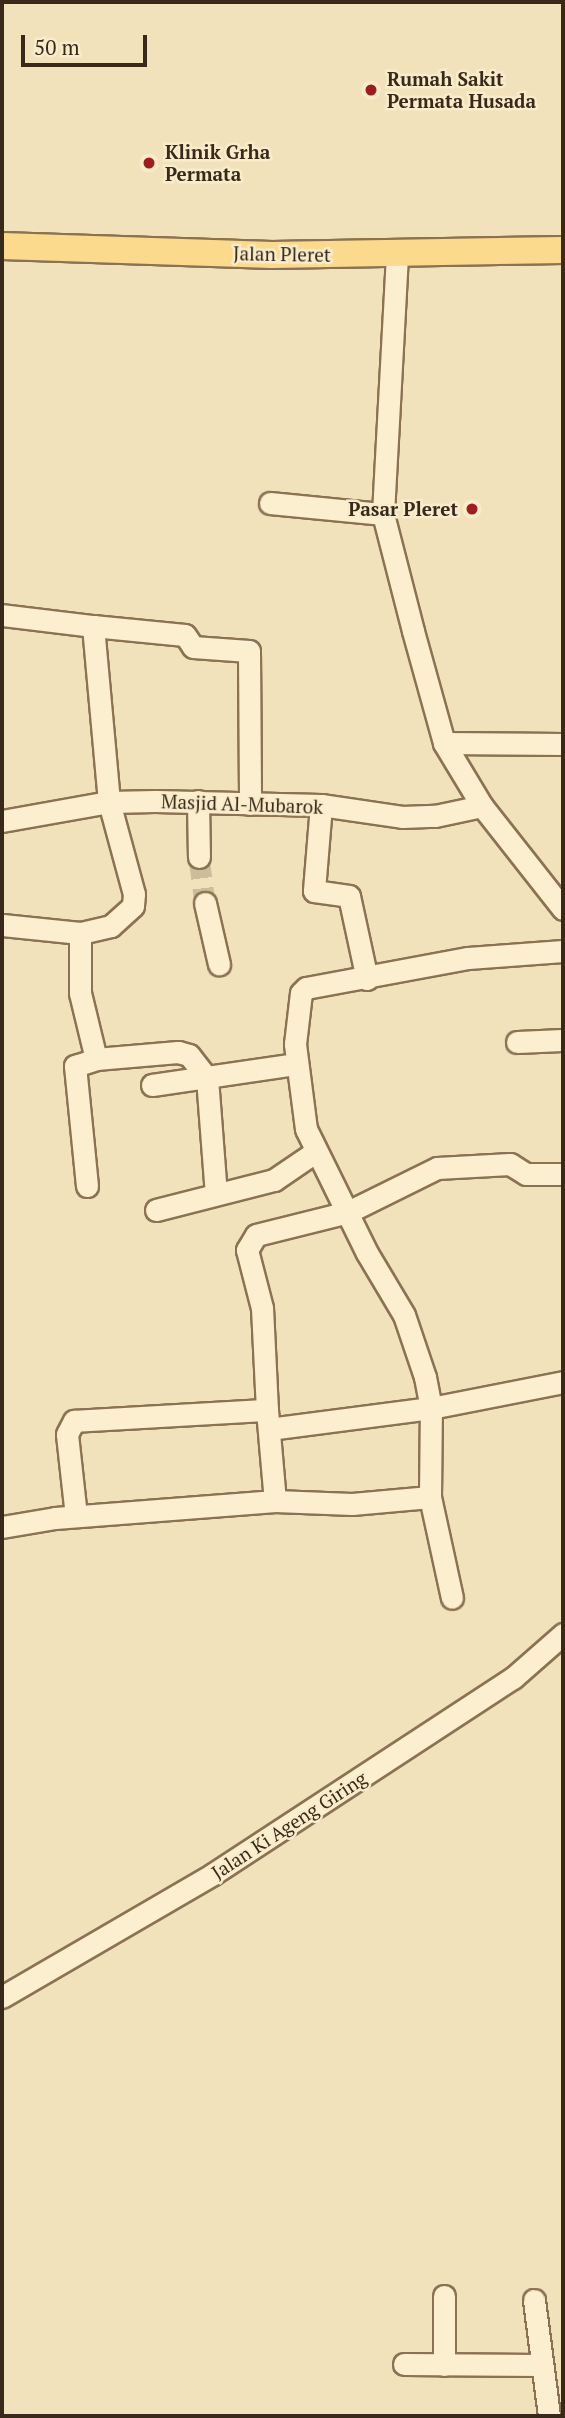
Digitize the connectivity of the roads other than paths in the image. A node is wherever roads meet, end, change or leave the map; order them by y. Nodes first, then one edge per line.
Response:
1 (2, 246) edge
2 (563, 250) edge
3 (397, 255) junction
4 (270, 503) dead end
5 (383, 513) junction
6 (2, 615) edge
7 (93, 626) junction
8 (443, 743) junction
9 (563, 744) edge
10 (198, 801) junction
11 (108, 802) junction
12 (250, 804) junction
13 (321, 805) junction
14 (482, 806) junction
15 (2, 821) edge
16 (199, 857) tunnel mouth
17 (205, 903) tunnel mouth
18 (563, 909) edge
19 (2, 925) edge
20 (80, 933) junction
21 (563, 951) edge
22 (219, 964) dead end
23 (367, 979) junction
24 (563, 1040) edge
25 (517, 1042) dead end
26 (96, 1059) junction
27 (296, 1064) junction
28 (207, 1078) junction
29 (152, 1085) dead end
30 (315, 1152) junction
31 (563, 1174) edge
32 (87, 1186) dead end
33 (216, 1194) junction
34 (156, 1210) dead end
35 (348, 1212) junction
36 (563, 1382) edge
37 (431, 1408) junction
38 (268, 1420) junction
39 (430, 1497) junction
40 (275, 1501) junction
41 (76, 1516) junction
42 (2, 1527) edge
43 (452, 1598) dead end
44 (563, 1634) edge
45 (2, 1997) edge
46 (444, 2296) dead end
47 (534, 2300) dead end
48 (404, 2364) dead end
49 (444, 2365) junction
50 (540, 2365) junction
51 (549, 2416) edge

1 - 3 main road, Jalan Pleret
2 - 3 main road, Jalan Pleret
3 - 5 street
4 - 5 street
5 - 8 street
6 - 7 street
7 - 11 street
7 - 12 street
8 - 9 street
8 - 14 street
10 - 11 street, Masjid Al-Mubarok
10 - 12 street, Masjid Al-Mubarok
10 - 16 street
11 - 15 street, Masjid Al-Mubarok
11 - 20 street
12 - 13 street, Masjid Al-Mubarok
13 - 14 street, Masjid Al-Mubarok
13 - 23 street
14 - 18 street
17 - 22 street
19 - 20 street
20 - 26 street
21 - 23 street
23 - 27 street
24 - 25 street
26 - 28 street
26 - 32 street
27 - 28 street
27 - 30 street
28 - 29 street
28 - 33 street
30 - 33 street
30 - 35 street
31 - 35 street
33 - 34 street
35 - 37 street
35 - 38 street
36 - 37 street
37 - 38 street
37 - 39 street
38 - 40 street
38 - 41 street
39 - 40 street
39 - 43 street
40 - 41 street
41 - 42 street
44 - 45 street, Jalan Ki Ageng Giring
46 - 49 street
47 - 50 street
48 - 49 street
49 - 50 street
50 - 51 street

